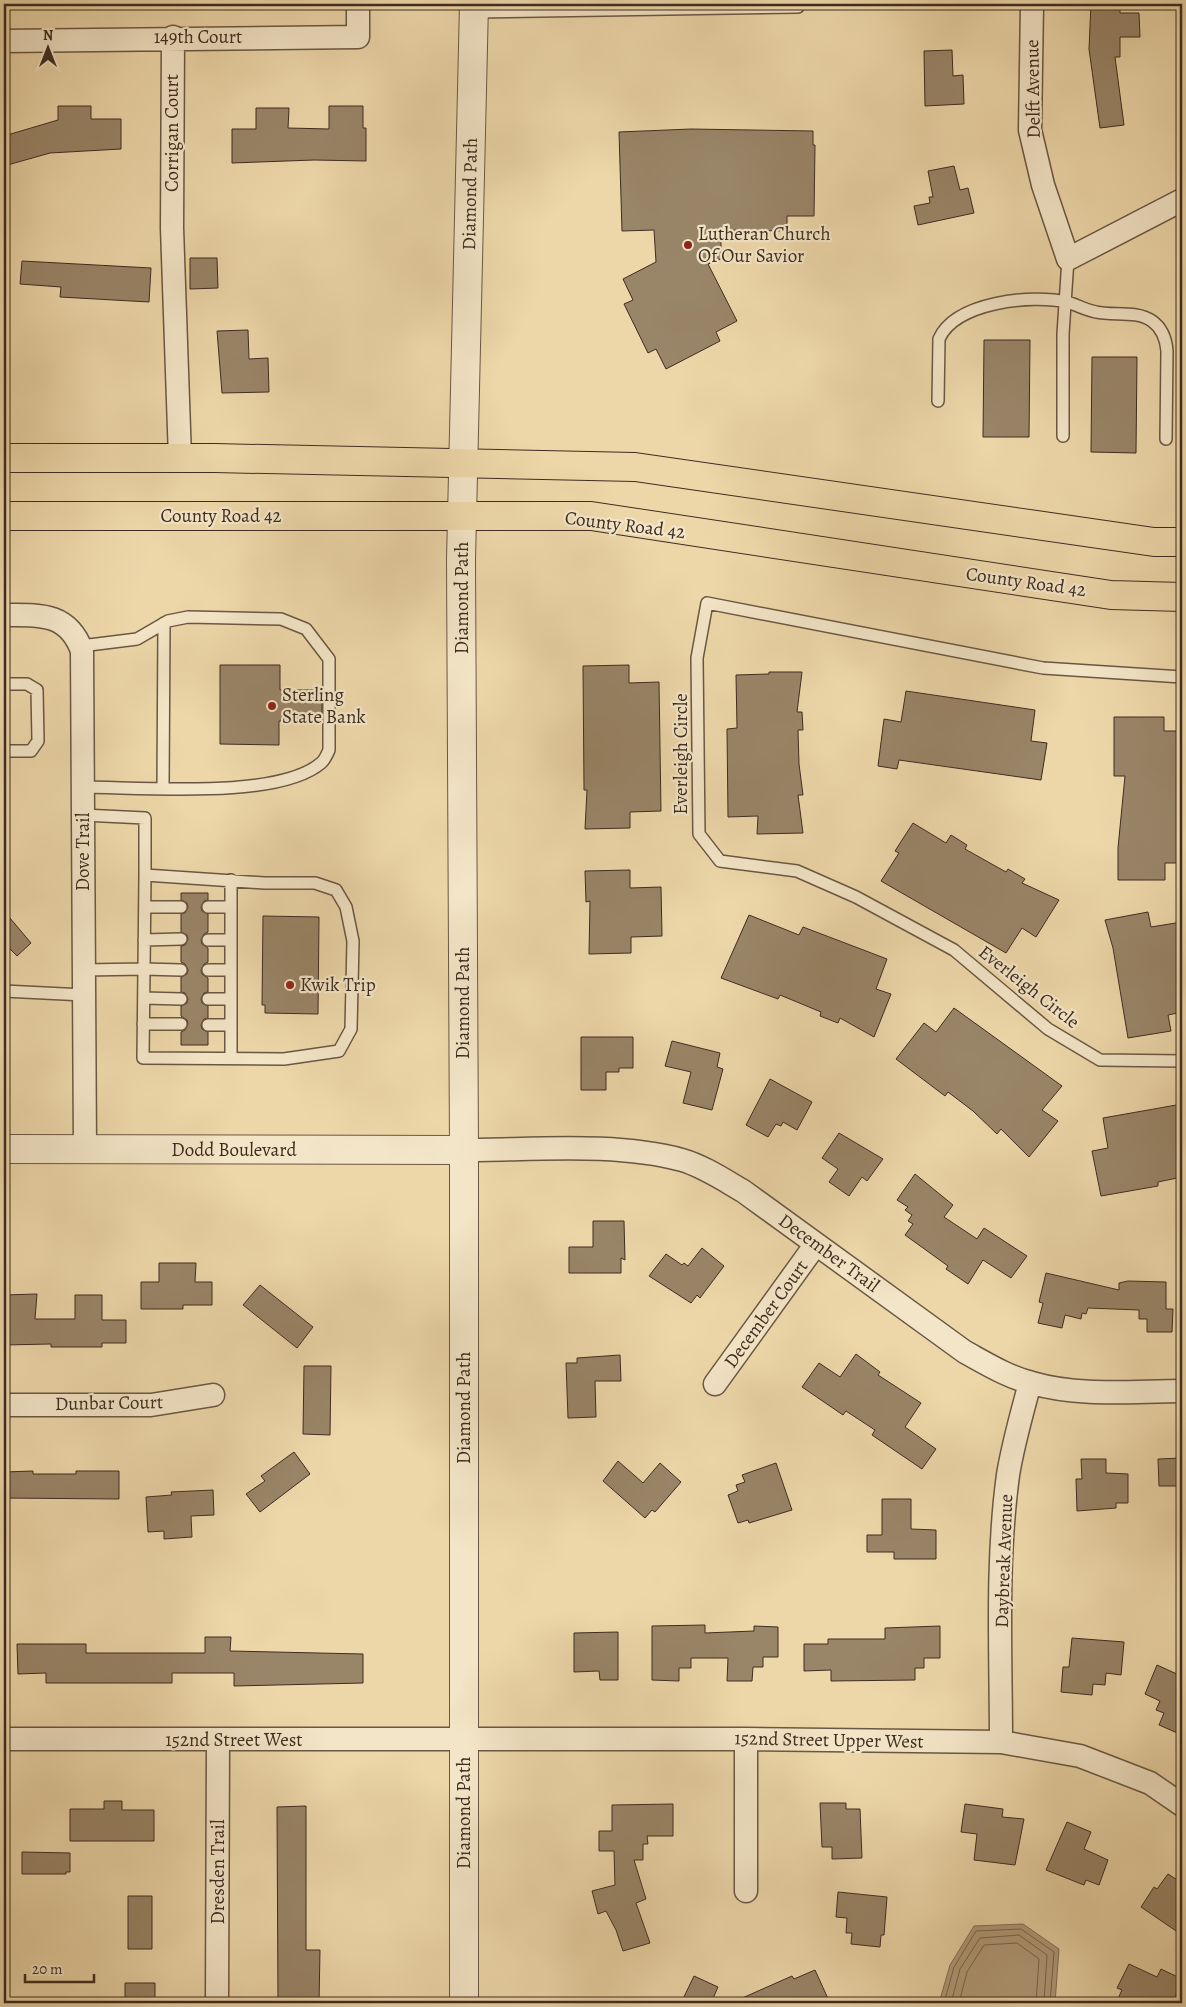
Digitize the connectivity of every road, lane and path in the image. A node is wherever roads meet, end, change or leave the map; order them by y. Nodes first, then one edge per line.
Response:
1 (358, 4) edge
2 (798, 4) edge
3 (1032, 4) edge
4 (593, 7) edge
5 (474, 8) edge
6 (173, 37) junction
7 (4, 41) edge
8 (1182, 200) edge
9 (1068, 259) junction
10 (1066, 302) junction
11 (938, 401) dead end
12 (1063, 436) dead end
13 (1166, 439) dead end
14 (4, 458) edge
15 (180, 458) junction
16 (464, 464) junction
17 (4, 516) edge
18 (463, 516) junction
19 (1182, 542) edge
20 (1182, 597) edge
21 (4, 615) edge
22 (164, 623) junction
23 (81, 646) junction
24 (1182, 677) edge
25 (4, 684) edge
26 (4, 751) edge
27 (83, 787) junction
28 (164, 788) junction
29 (83, 815) junction
30 (145, 875) junction
31 (231, 880) junction
32 (145, 907) junction
33 (181, 907) dead end
34 (208, 908) dead end
35 (230, 908) junction
36 (181, 939) dead end
37 (144, 940) junction
38 (208, 940) dead end
39 (230, 940) junction
40 (144, 969) junction
41 (84, 970) junction
42 (181, 970) dead end
43 (208, 970) dead end
44 (230, 970) junction
45 (4, 991) edge
46 (84, 994) junction
47 (144, 998) junction
48 (181, 999) dead end
49 (208, 999) dead end
50 (231, 1000) junction
51 (143, 1024) junction
52 (181, 1024) dead end
53 (208, 1025) dead end
54 (231, 1025) junction
55 (231, 1058) junction
56 (1182, 1061) edge
57 (4, 1149) edge
58 (84, 1149) junction
59 (464, 1150) junction
60 (816, 1244) junction
61 (1030, 1383) junction
62 (715, 1384) dead end
63 (1182, 1391) edge
64 (213, 1395) dead end
65 (4, 1405) edge
66 (4, 1739) edge
67 (746, 1739) junction
68 (218, 1740) junction
69 (464, 1740) junction
70 (1001, 1742) junction
71 (1182, 1805) edge
72 (746, 1891) dead end
73 (217, 2003) edge
74 (464, 2003) edge

1 - 6 street, 149th Court
2 - 4 lane
3 - 9 street, Delft Avenue
4 - 5 lane
5 - 16 street, Diamond Path
6 - 7 street, 149th Court
6 - 15 street, Corrigan Court
8 - 9 street
9 - 10 lane
10 - 11 lane
10 - 12 lane
10 - 13 lane
14 - 15 highway
15 - 16 highway
16 - 18 street, Diamond Path
16 - 19 highway
17 - 18 highway, County Road 42
18 - 20 highway, County Road 42
18 - 59 street, Diamond Path
21 - 23 street
22 - 23 lane
22 - 28 lane
22 - 28 lane
23 - 27 street, Dove Trail
24 - 56 lane, Everleigh Circle
25 - 26 lane
27 - 28 lane
27 - 29 street, Dove Trail
29 - 30 lane
29 - 41 street, Dove Trail
30 - 31 lane
30 - 32 lane
31 - 35 lane
31 - 55 lane
32 - 33 lane
32 - 37 lane
34 - 35 lane
35 - 39 lane
36 - 37 lane
37 - 40 lane
38 - 39 lane
39 - 44 lane
40 - 41 lane
40 - 42 lane
40 - 47 lane
41 - 46 street, Dove Trail
43 - 44 lane
44 - 50 lane
45 - 46 lane
46 - 58 street, Dove Trail
47 - 48 lane
47 - 51 lane
49 - 50 lane
50 - 54 lane
51 - 52 lane
51 - 55 lane
53 - 54 lane
54 - 55 lane
57 - 58 street, Dodd Boulevard
58 - 59 street, Dodd Boulevard
59 - 60 street, December Trail
59 - 69 street, Diamond Path
60 - 61 street, December Trail
60 - 62 street, December Court
61 - 63 street, December Trail
61 - 70 street, Daybreak Avenue
64 - 65 street, Dunbar Court
66 - 68 street, 152nd Street West
67 - 69 street, 152nd Street Upper West
67 - 70 street, 152nd Street Upper West
67 - 72 street
68 - 69 street, 152nd Street West
68 - 73 street, Dresden Trail
69 - 74 street, Diamond Path
70 - 71 street, 152nd Street Upper West

